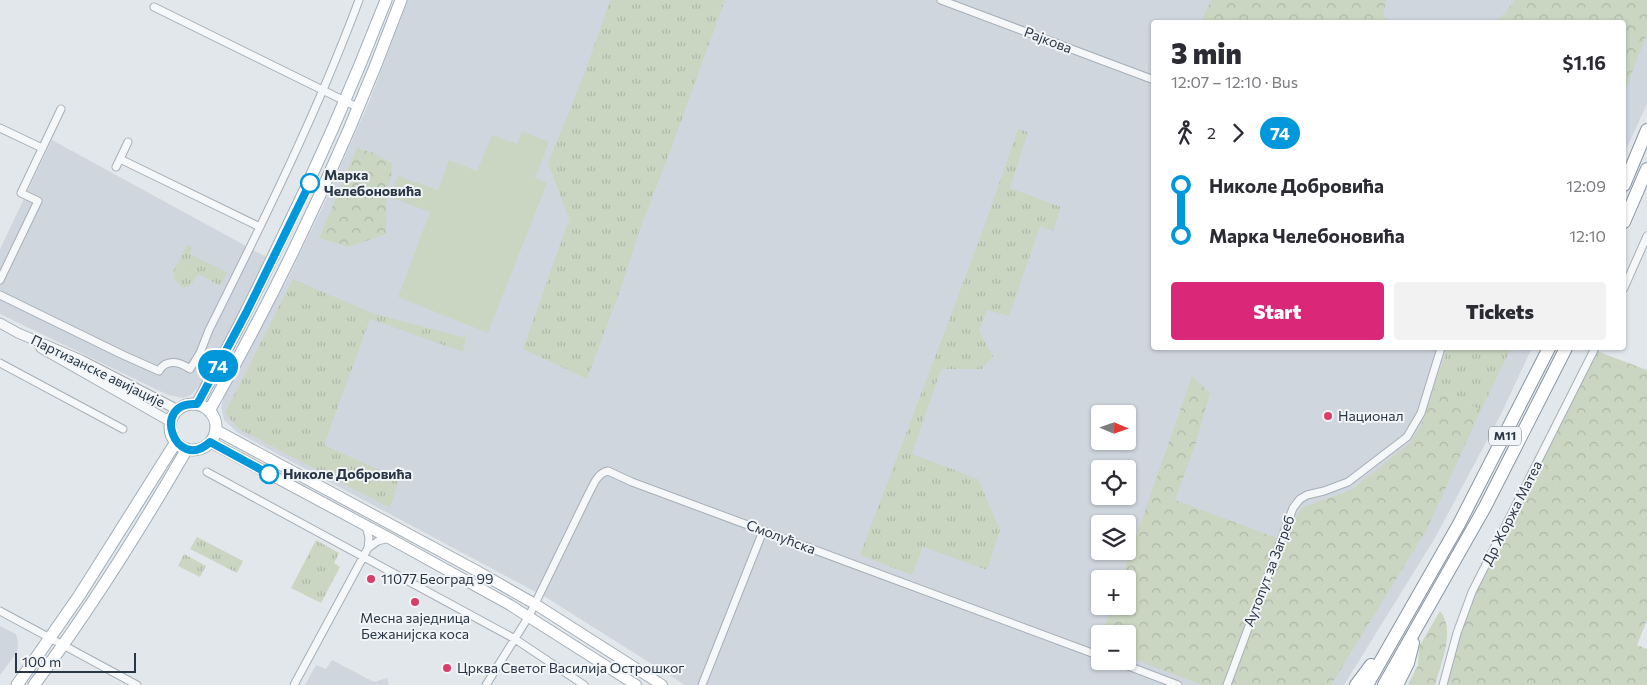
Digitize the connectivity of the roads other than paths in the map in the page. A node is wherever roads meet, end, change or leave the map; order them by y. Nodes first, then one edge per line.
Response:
1 (359, 0) edge
2 (386, 0) edge
3 (401, 0) edge
4 (942, 0) edge
5 (154, 7) dead end
6 (1151, 79) edge
7 (322, 91) junction
8 (346, 102) junction
9 (358, 108) junction
10 (61, 109) dead end
11 (0, 128) edge
12 (1647, 130) edge
13 (128, 142) dead end
14 (42, 148) junction
15 (120, 159) junction
16 (116, 167) dead end
17 (1647, 169) edge
18 (1626, 180) edge
19 (1626, 217) edge
20 (260, 227) junction
21 (1647, 236) edge
22 (0, 280) edge
23 (1626, 283) edge
24 (0, 295) edge
25 (0, 323) edge
26 (18, 333) junction
27 (1440, 350) edge
28 (1549, 350) edge
29 (1565, 350) edge
30 (1594, 350) edge
31 (0, 363) edge
32 (197, 404) junction
33 (178, 410) junction
34 (209, 411) junction
35 (171, 422) junction
36 (124, 429) dead end
37 (216, 430) junction
38 (176, 442) junction
39 (210, 442) junction
40 (187, 449) junction
41 (207, 472) dead end
42 (366, 526) junction
43 (764, 531) junction
44 (389, 538) junction
45 (368, 548) junction
46 (363, 557) junction
47 (535, 604) junction
48 (0, 611) edge
49 (528, 616) junction
50 (1414, 634) junction
51 (50, 639) junction
52 (515, 639) junction
53 (63, 646) junction
54 (1388, 651) junction
55 (1091, 653) edge
56 (1136, 669) edge
57 (17, 685) edge
58 (34, 685) edge
59 (137, 685) edge
60 (294, 685) edge
61 (486, 685) edge
62 (584, 685) edge
63 (636, 685) edge
64 (662, 685) edge
65 (702, 685) edge
66 (1178, 685) edge
67 (1227, 685) edge
68 (1356, 685) edge
69 (1367, 685) edge
70 (1384, 685) edge
71 (1397, 685) edge
72 (1444, 685) edge

1 - 7 street
2 - 8 main road
3 - 9 main road
4 - 6 street, Рајкова
5 - 7 street
7 - 8 street
7 - 20 street
8 - 9 street
8 - 32 main road
9 - 34 main road
10 - 14 street
11 - 14 street
12 - 18 highway
13 - 15 street
14 - 22 street
15 - 16 street
15 - 20 street
17 - 19 highway
20 - 24 street, Партизанске авијације
21 - 23 street
25 - 26 street, Партизанске авијације
26 - 33 street, Партизанске авијације
26 - 35 street, Партизанске авијације
27 - 67 street, Аутопут за Загреб
28 - 54 highway, M11
29 - 50 highway, M11
30 - 72 street, Др Жоржа Матеа
31 - 36 street
32 - 33 main road
32 - 34 main road
33 - 35 main road
34 - 37 main road
35 - 38 main road
37 - 39 main road
37 - 47 main road
38 - 40 main road
38 - 51 main road
39 - 40 main road
39 - 42 main road
40 - 53 main road
41 - 46 street
42 - 44 main road
42 - 45 street
43 - 47 street, Смолућска
43 - 55 street, Смолућска
43 - 65 street
44 - 45 street
44 - 49 main road
45 - 46 street
46 - 52 street
46 - 60 street
47 - 49 street
47 - 64 main road
48 - 51 street
49 - 52 street
49 - 63 main road
50 - 70 highway, M11
50 - 71 highway
51 - 53 street
51 - 57 main road
52 - 61 street
52 - 62 street
53 - 58 main road
53 - 59 street
54 - 68 highway
54 - 69 highway, M11
56 - 66 street

